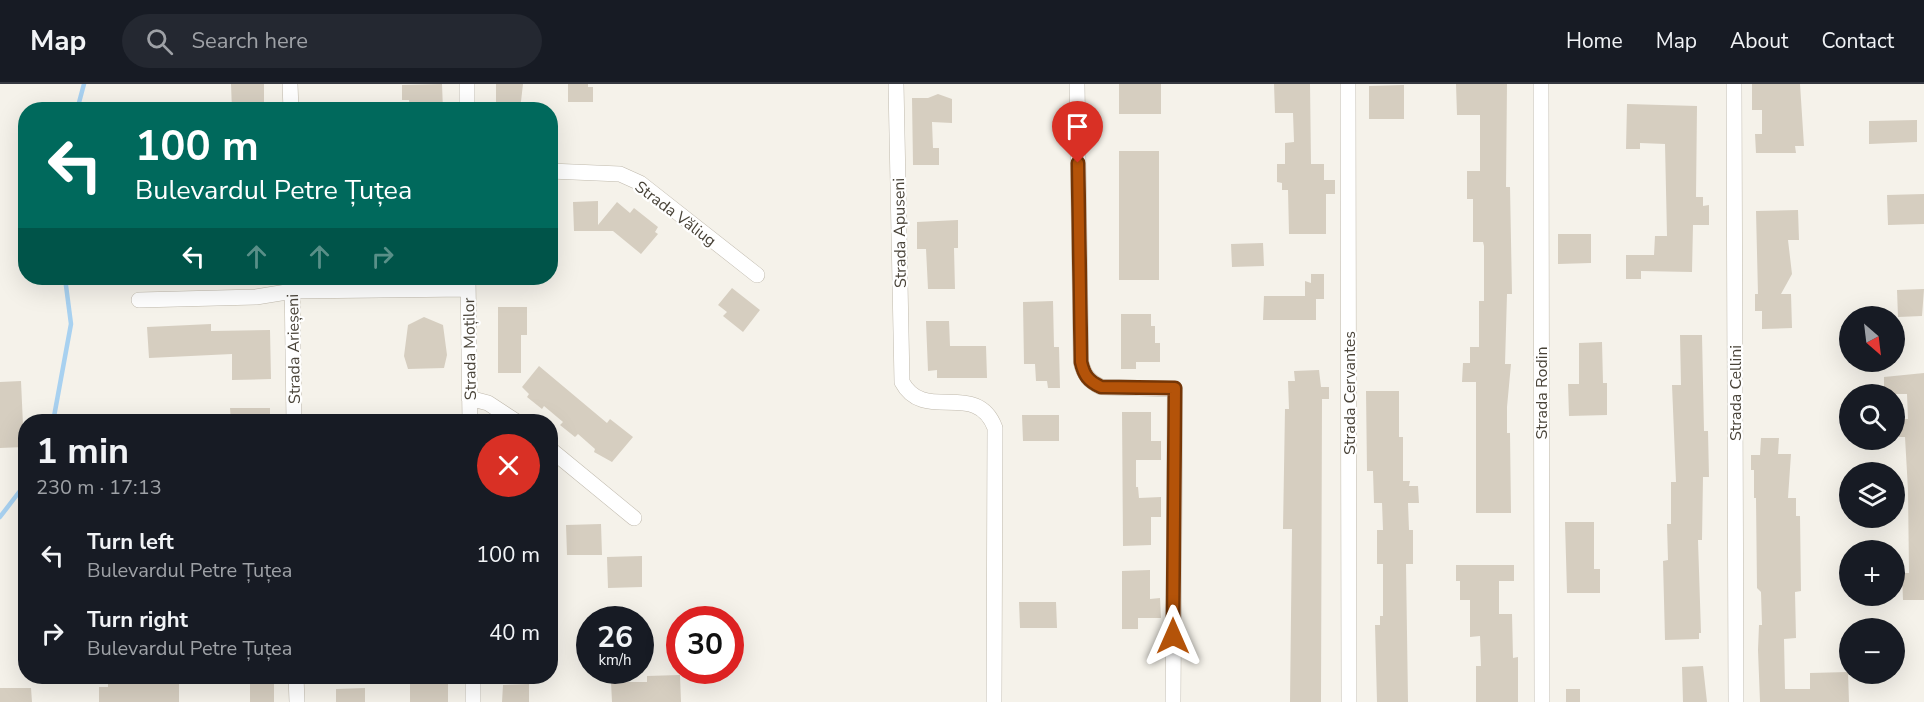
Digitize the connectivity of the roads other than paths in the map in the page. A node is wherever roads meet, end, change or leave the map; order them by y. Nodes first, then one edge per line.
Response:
1 (290, 84) edge
2 (467, 84) edge
3 (896, 84) edge
4 (1077, 84) edge
5 (1348, 84) edge
6 (1541, 84) edge
7 (1734, 84) edge
8 (291, 102) edge
9 (467, 102) edge
10 (558, 171) edge
11 (757, 275) dead end
12 (290, 285) edge
13 (293, 285) edge
14 (468, 285) edge
15 (139, 300) dead end
16 (470, 398) junction
17 (294, 414) edge
18 (470, 414) edge
19 (505, 414) edge
20 (558, 456) edge
21 (634, 518) dead end
22 (296, 684) edge
23 (473, 684) edge
24 (297, 702) edge
25 (473, 702) edge
26 (994, 702) edge
27 (1173, 702) edge
28 (1349, 702) edge
29 (1542, 702) edge
30 (1736, 702) edge

1 - 8 street
2 - 9 street
3 - 26 street, Strada Apuseni
4 - 27 street
5 - 28 street, Strada Cervantes
6 - 29 street, Strada Rodin
7 - 30 street, Strada Cellini
10 - 11 street, Strada Văliug
12 - 15 street
13 - 17 street, Strada Arieșeni
14 - 16 street, Strada Moților
16 - 18 street, Strada Moților
16 - 19 street
20 - 21 street
22 - 24 street
23 - 25 street

